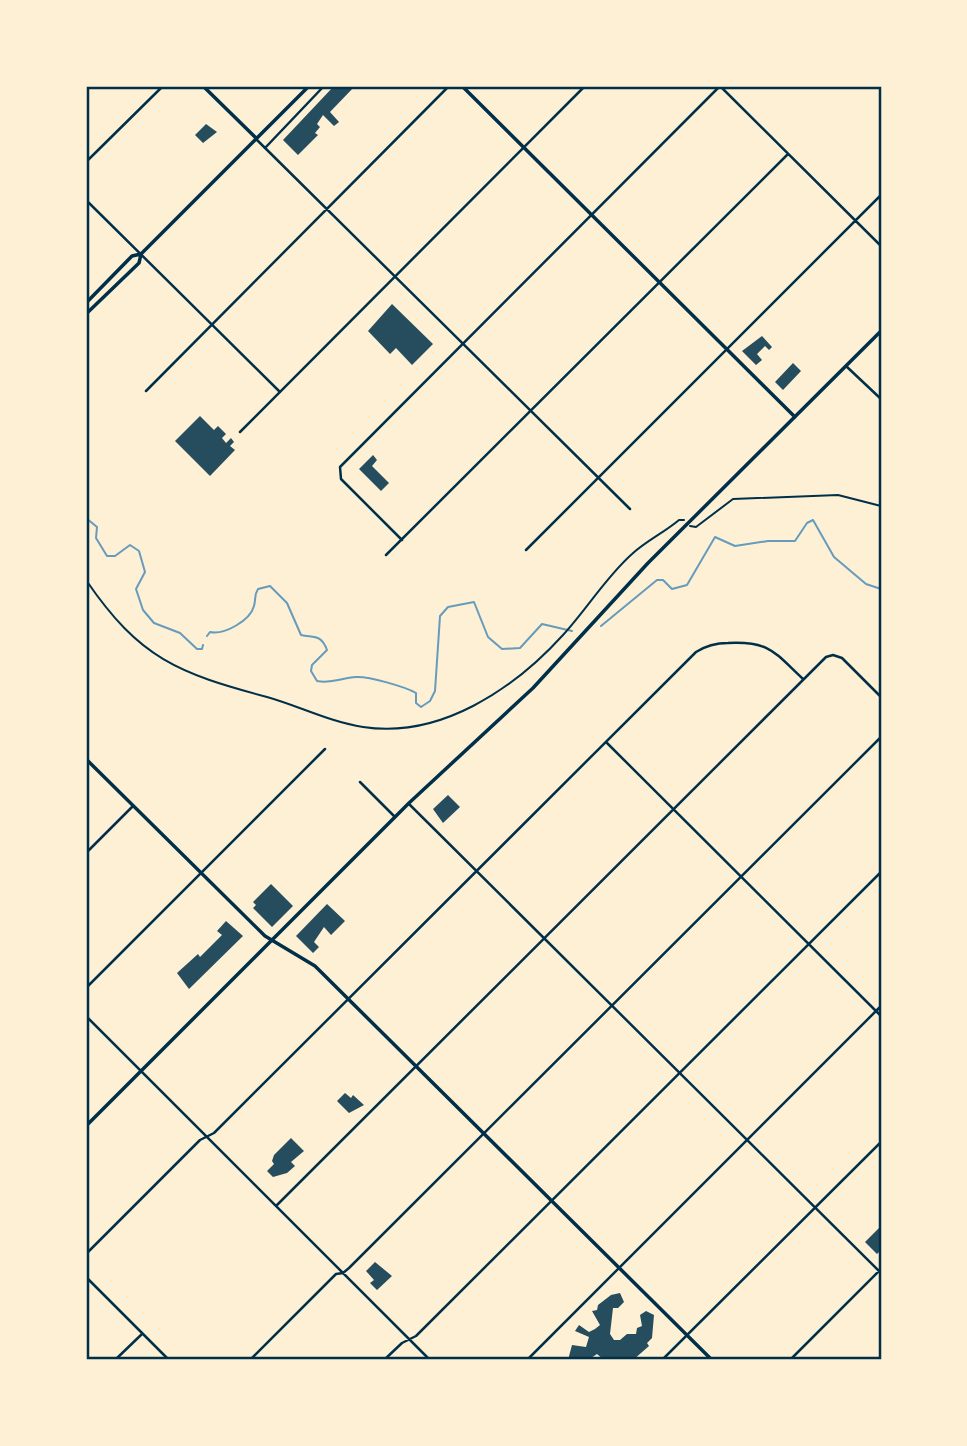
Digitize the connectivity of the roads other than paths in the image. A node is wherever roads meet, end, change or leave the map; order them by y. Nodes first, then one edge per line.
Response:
1 (163, 86) edge
2 (204, 86) edge
3 (309, 86) edge
4 (324, 86) edge
5 (449, 86) edge
6 (462, 86) edge
7 (585, 86) edge
8 (720, 86) edge
9 (256, 138) junction
10 (265, 148) junction
11 (524, 148) junction
12 (788, 153) junction
13 (86, 162) edge
14 (881, 195) edge
15 (86, 200) edge
16 (327, 209) junction
17 (592, 215) junction
18 (856, 221) junction
19 (881, 246) edge
20 (141, 254) junction
21 (395, 276) junction
22 (659, 282) junction
23 (86, 303) edge
24 (86, 314) edge
25 (212, 325) junction
26 (881, 331) edge
27 (463, 344) junction
28 (727, 349) junction
29 (846, 366) junction
30 (146, 391) dead end
31 (279, 393) junction
32 (881, 399) edge
33 (531, 411) junction
34 (795, 417) junction
35 (240, 432) dead end
36 (598, 478) junction
37 (630, 509) dead end
38 (402, 540) junction
39 (526, 550) dead end
40 (386, 555) dead end
41 (803, 680) junction
42 (881, 697) edge
43 (881, 737) edge
44 (606, 742) junction
45 (325, 748) dead end
46 (86, 759) edge
47 (360, 782) dead end
48 (409, 803) junction
49 (132, 806) junction
50 (673, 810) junction
51 (395, 817) junction
52 (86, 853) edge
53 (476, 871) junction
54 (881, 872) edge
55 (200, 873) junction
56 (741, 877) junction
57 (544, 938) junction
58 (271, 941) junction
59 (808, 944) junction
60 (86, 988) edge
61 (348, 999) junction
62 (612, 1005) junction
63 (881, 1006) edge
64 (876, 1011) junction
65 (86, 1016) edge
66 (881, 1016) edge
67 (416, 1067) junction
68 (141, 1071) junction
69 (679, 1072) junction
70 (86, 1126) edge
71 (484, 1134) junction
72 (206, 1137) junction
73 (748, 1140) junction
74 (881, 1142) edge
75 (552, 1201) junction
76 (276, 1206) junction
77 (816, 1207) junction
78 (86, 1254) edge
79 (619, 1268) junction
80 (881, 1271) edge
81 (343, 1273) junction
82 (86, 1277) edge
83 (142, 1334) junction
84 (687, 1336) junction
85 (409, 1339) junction
86 (115, 1360) edge
87 (169, 1360) edge
88 (250, 1360) edge
89 (384, 1360) edge
90 (430, 1360) edge
91 (527, 1360) edge
92 (662, 1360) edge
93 (712, 1360) edge
94 (790, 1360) edge

1 - 13 street
2 - 9 street
3 - 9 street
4 - 10 street
5 - 16 street
6 - 11 street
7 - 11 street
8 - 12 street
8 - 17 street
9 - 10 street
9 - 20 street
10 - 16 street
11 - 17 street
11 - 21 street
12 - 18 street
12 - 22 street
14 - 18 street
15 - 20 street
16 - 21 street
16 - 25 street
17 - 22 street
17 - 27 street
18 - 19 street
18 - 28 street
20 - 23 street
20 - 24 street
20 - 25 street
21 - 27 street
21 - 31 street
22 - 28 street
22 - 33 street
25 - 30 street
25 - 31 street
26 - 29 street
27 - 33 street
27 - 38 street
28 - 34 street
28 - 36 street
29 - 32 street
29 - 34 street
31 - 35 street
33 - 36 street
33 - 38 street
34 - 48 street
36 - 37 street
36 - 39 street
38 - 40 street
41 - 42 street
41 - 44 street
41 - 50 street
43 - 56 street
44 - 50 street
44 - 53 street
45 - 55 street
46 - 49 street
47 - 51 street
48 - 51 street
48 - 53 street
49 - 52 street
49 - 55 street
50 - 56 street
50 - 57 street
51 - 58 street
53 - 57 street
53 - 61 street
54 - 59 street
55 - 58 street
55 - 60 street
56 - 59 street
56 - 62 street
57 - 62 street
57 - 67 street
58 - 61 street
58 - 68 street
59 - 64 street
59 - 69 street
61 - 67 street
61 - 72 street
62 - 69 street
62 - 71 street
63 - 64 street
64 - 66 street
64 - 73 street
65 - 68 street
67 - 71 street
67 - 76 street
68 - 70 street
68 - 72 street
69 - 73 street
69 - 75 street
71 - 75 street
71 - 81 street
72 - 76 street
72 - 78 street
73 - 77 street
73 - 79 street
74 - 77 street
75 - 79 street
75 - 85 street
76 - 81 street
77 - 80 street
77 - 84 street
79 - 84 street
79 - 91 street
80 - 94 street
81 - 85 street
81 - 88 street
82 - 83 street
83 - 86 street
83 - 87 street
84 - 92 street
84 - 93 street
85 - 89 street
85 - 90 street

